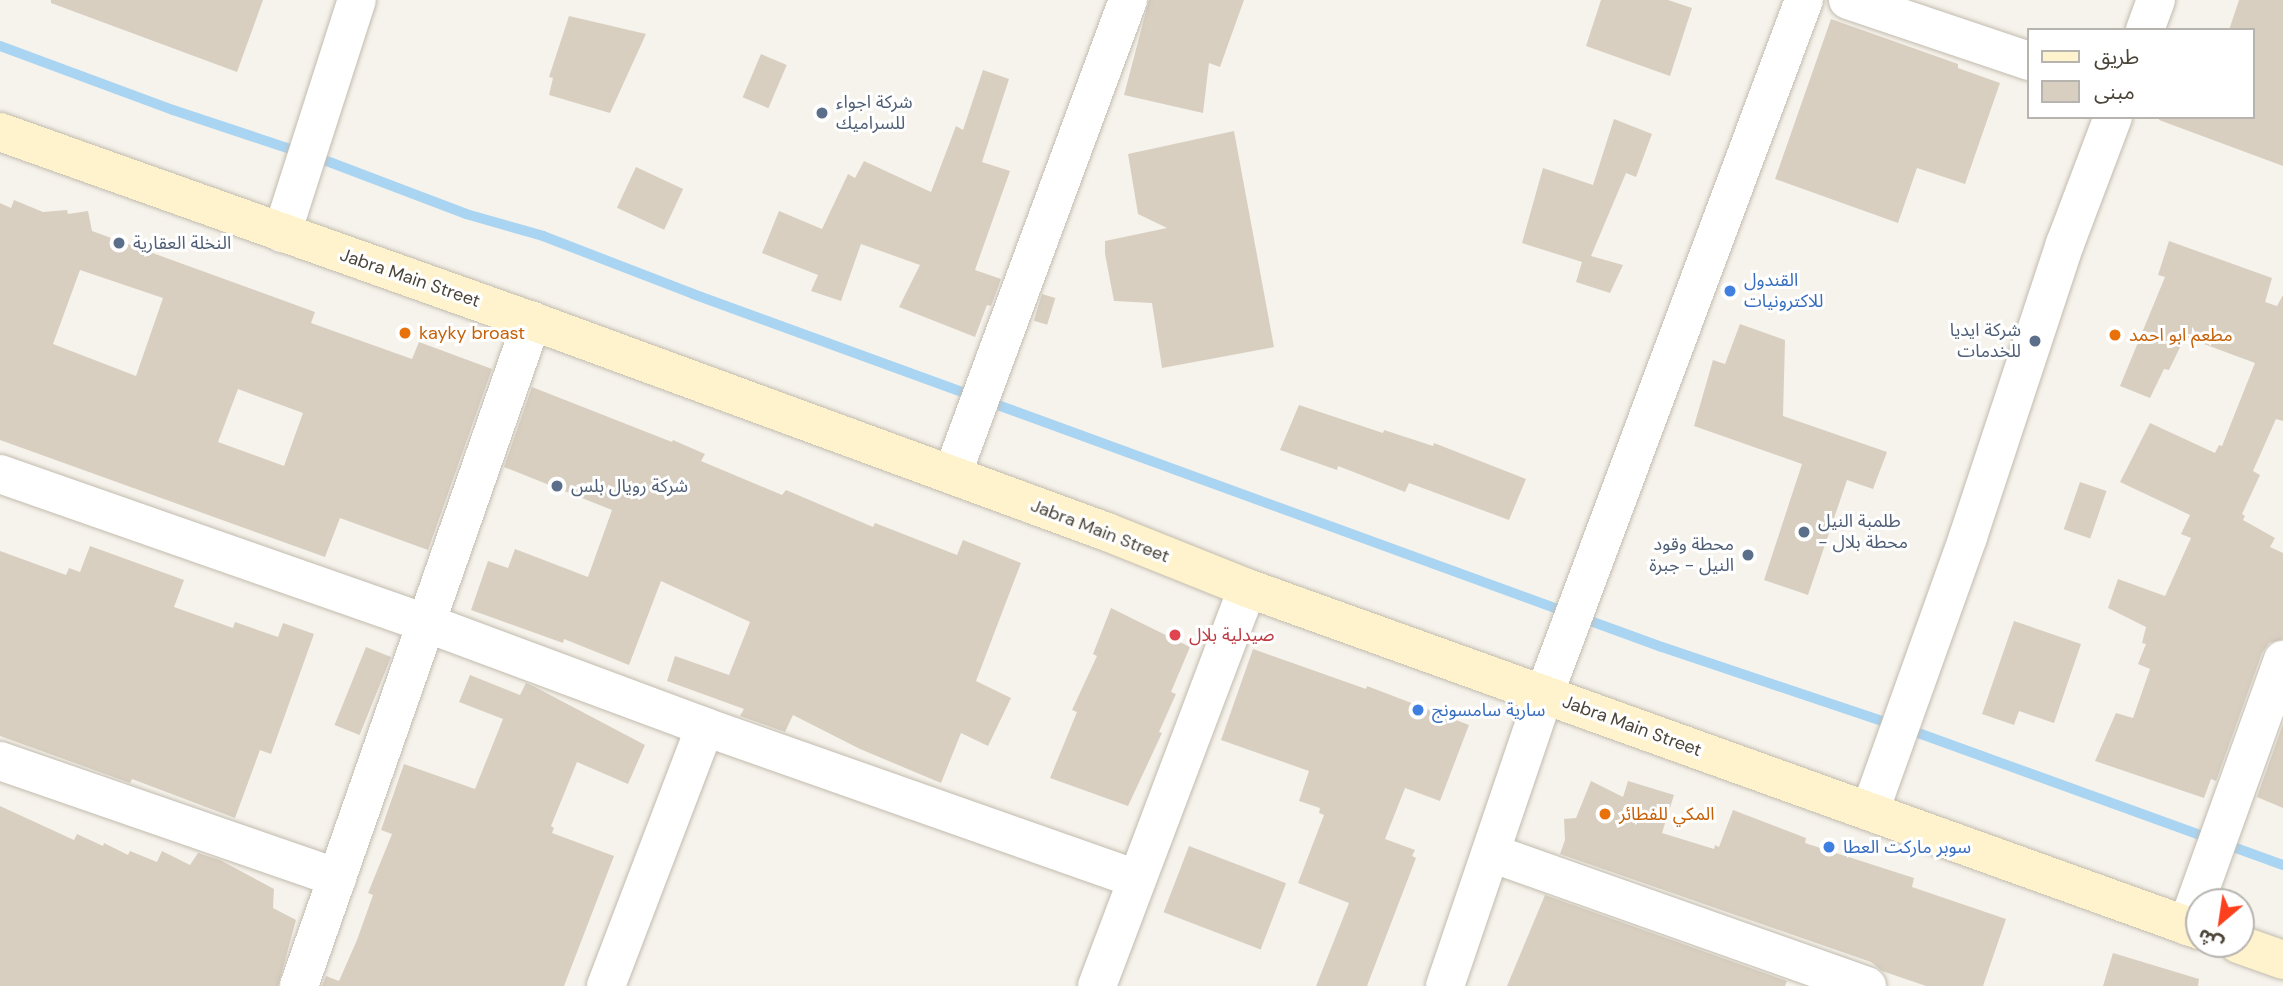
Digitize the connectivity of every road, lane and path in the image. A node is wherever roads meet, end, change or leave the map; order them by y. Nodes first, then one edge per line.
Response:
1 (357, 0) edge
2 (1128, 0) edge
3 (1804, 0) edge
4 (1848, 0) edge
5 (2156, 0) edge
6 (2146, 28) edge
7 (2028, 61) edge
8 (2112, 119) edge
9 (0, 132) edge
10 (282, 233) junction
11 (532, 321) junction
12 (0, 474) edge
13 (951, 475) junction
14 (1247, 588) junction
15 (426, 623) junction
16 (2283, 660) edge
17 (1545, 695) junction
18 (705, 727) junction
19 (0, 761) edge
20 (1870, 811) junction
21 (1491, 853) junction
22 (337, 878) junction
23 (1136, 879) junction
24 (2206, 888) edge
25 (2185, 925) edge
26 (2255, 950) edge
27 (2283, 960) edge
28 (618, 983) edge
29 (299, 986) edge
30 (1097, 986) edge
31 (1445, 986) edge
32 (1867, 986) edge

1 - 10 street
2 - 13 street
3 - 17 street
4 - 7 street
5 - 6 street
8 - 20 street
9 - 10 main road, Jabra Main Street
10 - 11 main road, Jabra Main Street
11 - 13 main road, Jabra Main Street
11 - 15 street
12 - 15 street
13 - 14 main road, Jabra Main Street
14 - 17 main road, Jabra Main Street
14 - 23 street
15 - 18 street
15 - 22 street
16 - 24 street
17 - 20 main road, Jabra Main Street
17 - 21 street
18 - 23 street
18 - 28 street
19 - 22 street
20 - 25 main road, Jabra Main Street
21 - 31 street
21 - 32 street
22 - 29 street
23 - 30 street
26 - 27 main road

